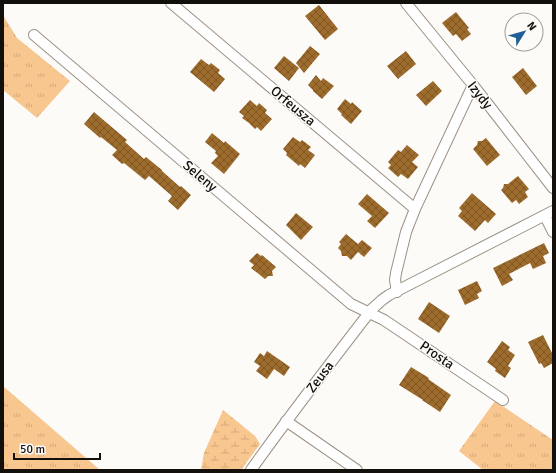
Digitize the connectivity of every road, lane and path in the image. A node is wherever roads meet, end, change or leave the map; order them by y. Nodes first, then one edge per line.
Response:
1 (171, 3) edge
2 (406, 3) edge
3 (34, 35) dead end
4 (473, 85) junction
5 (553, 188) edge
6 (415, 209) junction
7 (549, 214) edge
8 (553, 232) edge
9 (397, 292) junction
10 (369, 313) junction
11 (503, 400) dead end
12 (286, 421) junction
13 (251, 470) edge
14 (358, 470) edge

1 - 6 street, Orfeusza
2 - 4 street, Izydy
3 - 10 street, Seleny
4 - 5 street, Izydy
4 - 6 street
6 - 9 street
7 - 8 street, Zeusa
7 - 9 street, Zeusa
9 - 10 street, Zeusa
10 - 11 street, Prosta
10 - 12 street, Zeusa
12 - 13 street, Zeusa
12 - 14 street

